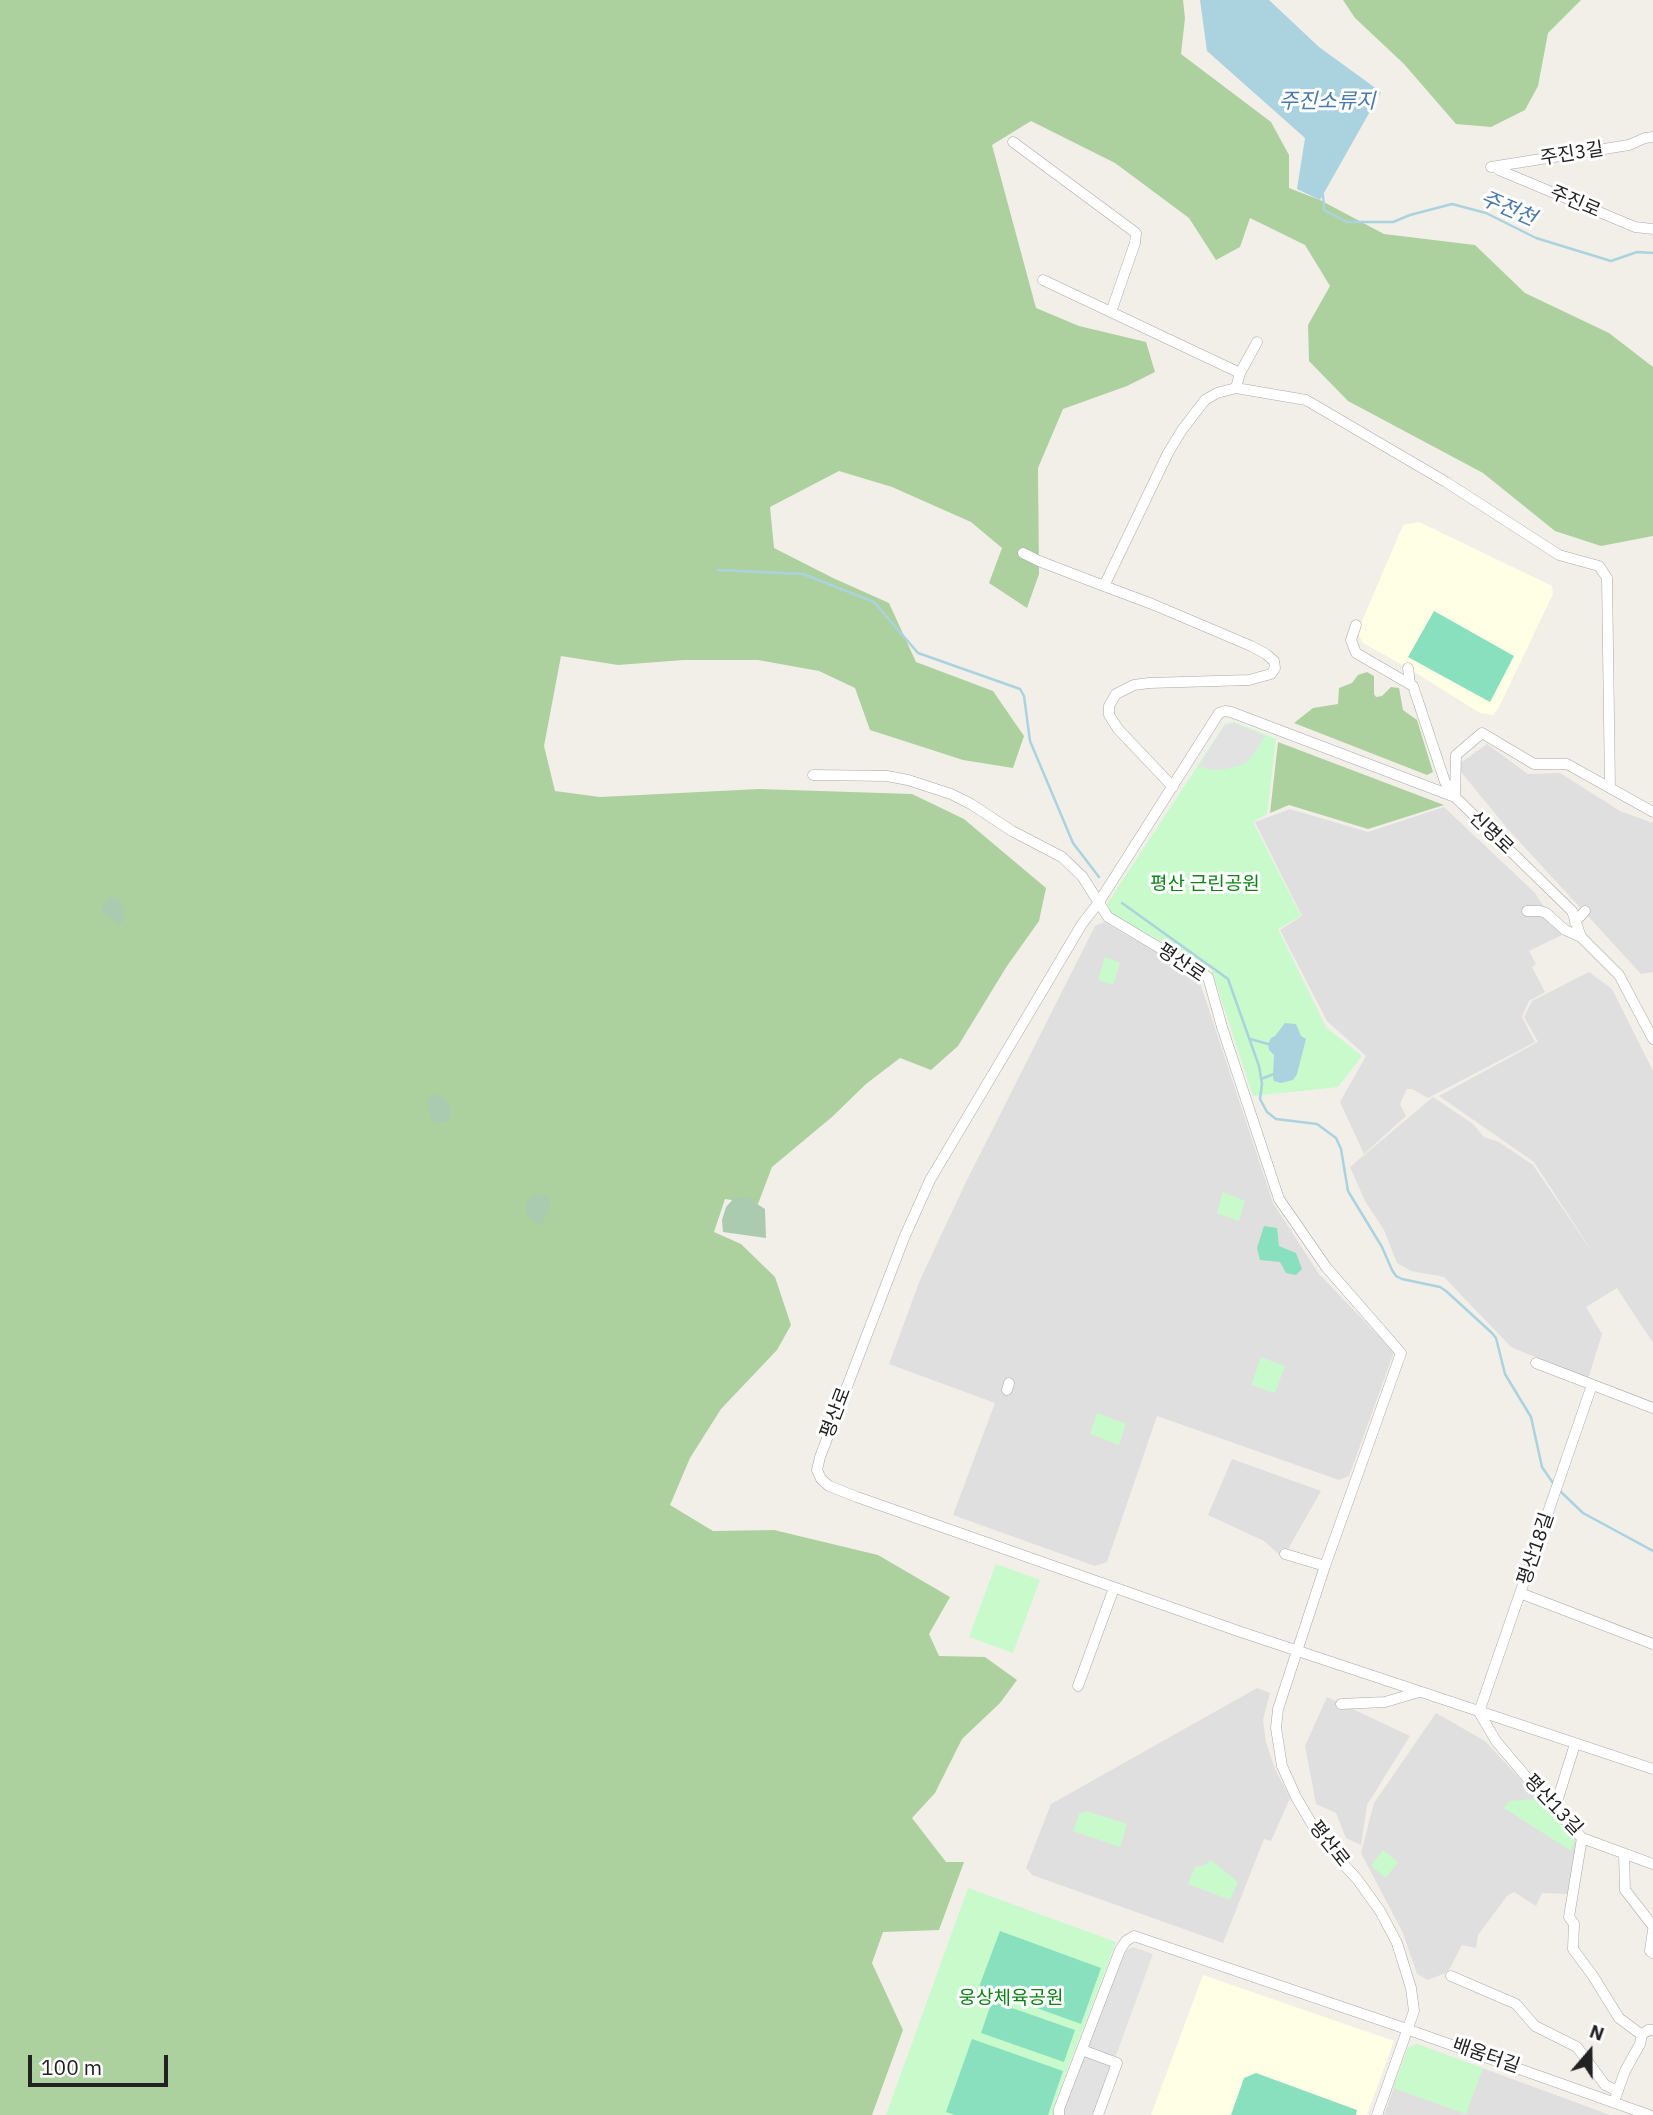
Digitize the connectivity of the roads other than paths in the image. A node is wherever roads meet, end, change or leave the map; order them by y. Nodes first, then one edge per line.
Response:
1 (1653, 137) edge
2 (1013, 142) dead end
3 (1495, 168) joint
4 (1653, 229) edge
5 (1043, 279) dead end
6 (1111, 312) junction
7 (1257, 342) dead end
8 (1240, 373) junction
9 (1236, 388) junction
10 (1023, 553) dead end
11 (1104, 586) junction
12 (1356, 625) dead end
13 (1408, 668) dead end
14 (1410, 684) junction
15 (813, 775) dead end
16 (1173, 787) junction
17 (1610, 788) junction
18 (1455, 797) junction
19 (1653, 812) edge
20 (1099, 902) junction
21 (1527, 911) dead end
22 (1585, 911) dead end
23 (1575, 922) junction
24 (1581, 937) junction
25 (1653, 1039) edge
26 (1536, 1363) dead end
27 (1592, 1385) junction
28 (1653, 1408) edge
29 (1285, 1554) dead end
30 (1325, 1566) junction
31 (1114, 1588) junction
32 (1520, 1593) junction
33 (1653, 1644) edge
34 (1297, 1651) junction
35 (1078, 1686) dead end
36 (1420, 1692) junction
37 (1341, 1703) dead end
38 (1479, 1712) junction
39 (1575, 1744) junction
40 (1653, 1769) edge
41 (1555, 1808) junction
42 (1582, 1838) junction
43 (1624, 1854) junction
44 (1653, 1864) edge
45 (1653, 1928) edge
46 (1653, 1953) edge
47 (1451, 1976) dead end
48 (1408, 2029) junction
49 (1653, 2030) edge
50 (1642, 2035) junction
51 (1082, 2050) junction
52 (1618, 2091) junction
53 (1614, 2102) junction
54 (1059, 2115) edge
55 (1098, 2115) edge
56 (1377, 2115) edge
57 (1649, 2115) edge

1 - 3 street, 주진3길
2 - 6 street
3 - 4 street, 주진로
5 - 6 street
6 - 8 street
7 - 8 street
8 - 9 street
9 - 11 street
9 - 17 street
10 - 11 street
11 - 16 street
12 - 14 street
13 - 14 street, 신명로
14 - 18 street, 신명로
15 - 20 street, 평산로
16 - 18 street
16 - 20 street
17 - 18 street
17 - 19 street
18 - 23 street, 신명로
20 - 30 street, 평산로
20 - 31 street, 평산로
21 - 24 street
22 - 23 street
23 - 24 street, 신명로
24 - 25 street, 신명로
26 - 27 street
27 - 28 street
27 - 32 street, 평산18길
29 - 30 street
30 - 34 street, 평산로
31 - 34 street, 평산로
31 - 35 street
32 - 33 street
32 - 38 street, 평산18길
34 - 36 street, 평산로
34 - 48 street, 평산로
36 - 37 street
36 - 38 street, 평산로
38 - 39 street, 평산로
38 - 41 street, 평산13길
39 - 40 street, 평산로
39 - 41 street
41 - 42 street, 평산13길
42 - 43 street, 평산13길
42 - 50 street
43 - 44 street, 평산13길
43 - 45 street
45 - 46 street
47 - 52 street
48 - 51 street, 배움터길
48 - 53 street, 배움터길
48 - 56 street
49 - 50 street
50 - 52 street
51 - 54 street
51 - 55 street
52 - 53 street
53 - 57 street, 배움터길

